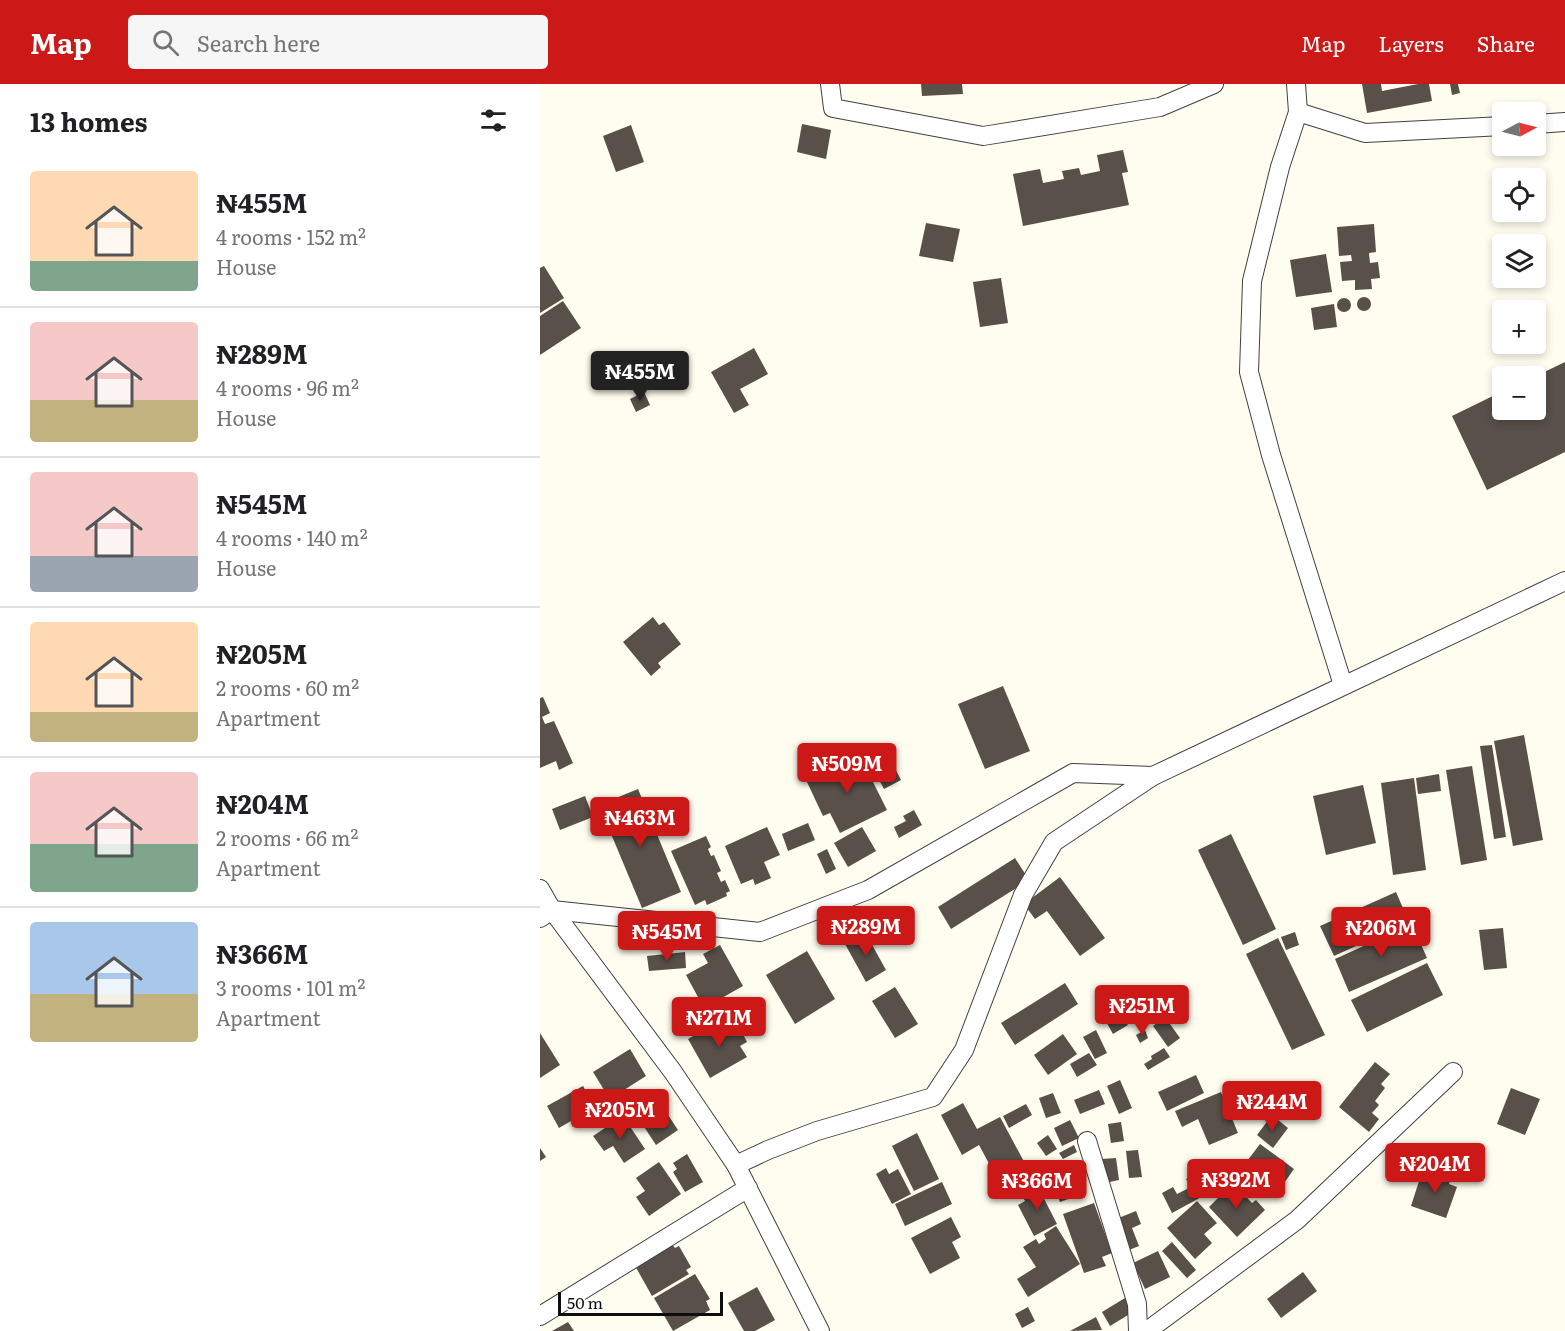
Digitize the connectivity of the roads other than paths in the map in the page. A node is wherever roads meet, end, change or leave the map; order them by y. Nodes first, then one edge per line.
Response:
1 (830, 84) edge
2 (1214, 84) edge
3 (1296, 84) edge
4 (1298, 112) junction
5 (1565, 122) edge
6 (1546, 123) edge
7 (1492, 127) edge
8 (1565, 581) edge
9 (1343, 685) junction
10 (1153, 776) junction
11 (540, 889) edge
12 (546, 914) edge
13 (1453, 1072) dead end
14 (1087, 1141) dead end
15 (736, 1165) junction
16 (748, 1188) junction
17 (540, 1316) edge
18 (820, 1331) edge
19 (1138, 1331) edge
20 (1147, 1331) edge

1 - 2 street
3 - 4 street
4 - 7 street
4 - 9 street
5 - 6 street
8 - 9 street
9 - 10 street
10 - 12 street
10 - 15 street
11 - 12 street
12 - 15 street
13 - 20 street
14 - 19 street
15 - 16 street
16 - 17 street
16 - 18 street

